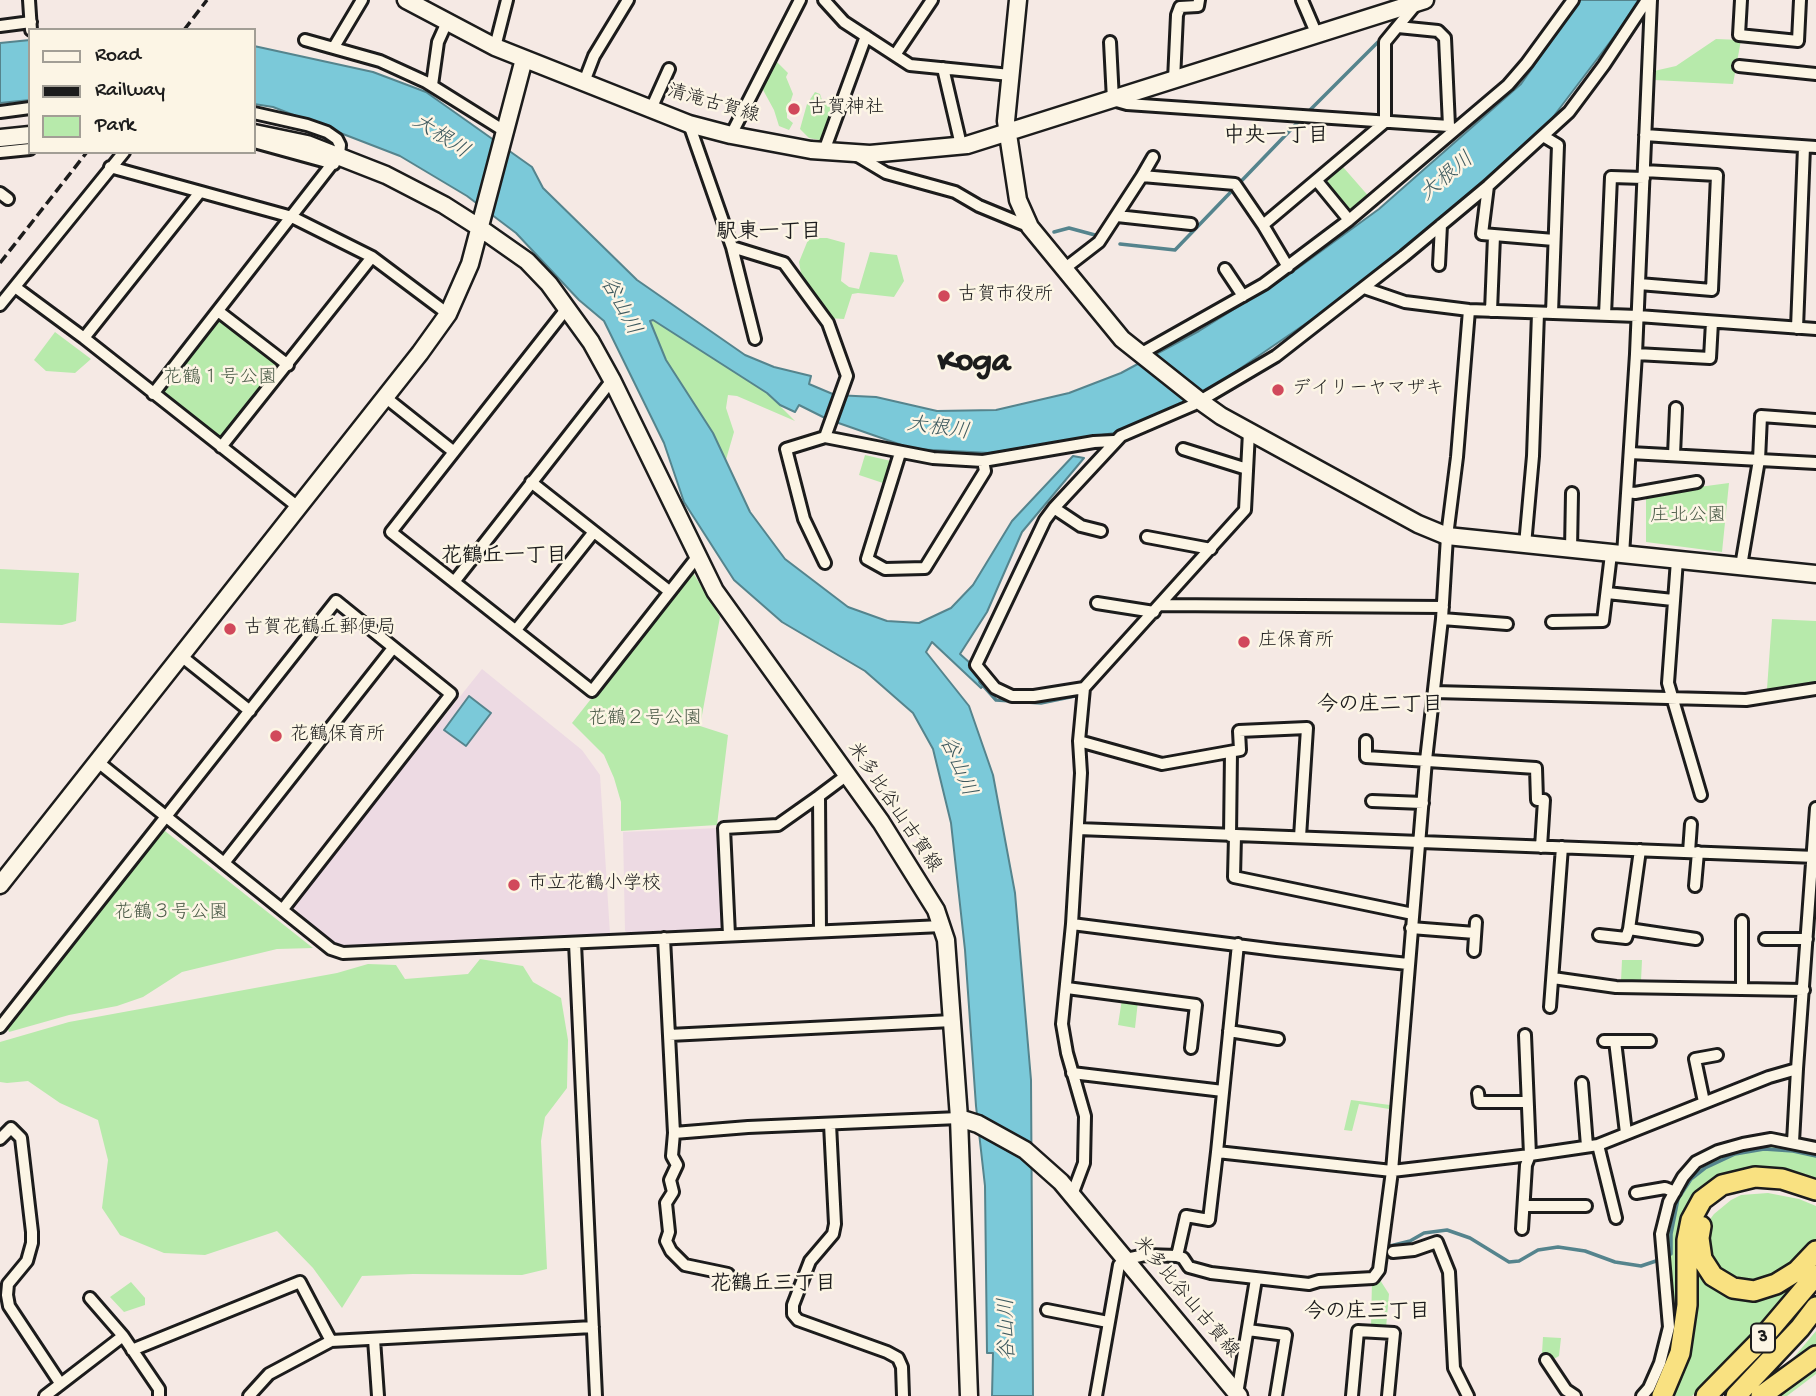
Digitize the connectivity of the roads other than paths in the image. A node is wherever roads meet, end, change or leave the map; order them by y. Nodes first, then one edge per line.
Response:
1 (29, 0) edge
2 (362, 0) edge
3 (507, 0) edge
4 (628, 0) edge
5 (800, 0) edge
6 (824, 0) edge
7 (932, 0) edge
8 (1018, 0) edge
9 (1199, 0) edge
10 (1302, 0) edge
11 (1573, 0) edge
12 (1649, 0) edge
13 (1741, 0) edge
14 (1800, 0) edge
15 (411, 1) edge
16 (1420, 1) edge
17 (447, 22) junction
18 (0, 26) edge
19 (31, 26) edge
20 (1398, 27) junction
21 (1317, 35) junction
22 (866, 36) junction
23 (305, 40) dead end
24 (1110, 43) dead end
25 (334, 47) junction
26 (495, 47) junction
27 (895, 55) junction
28 (524, 59) junction
29 (1739, 66) dead end
30 (943, 68) junction
31 (669, 69) dead end
32 (1816, 74) edge
33 (1010, 75) junction
34 (1174, 80) junction
35 (584, 82) junction
36 (432, 85) junction
37 (1113, 100) junction
38 (28, 108) edge
39 (650, 109) junction
40 (0, 112) edge
41 (256, 114) edge
42 (1385, 122) junction
43 (689, 124) junction
44 (1452, 129) junction
45 (506, 132) junction
46 (1007, 132) junction
47 (256, 133) edge
48 (28, 135) edge
49 (731, 135) junction
50 (1645, 135) junction
51 (1543, 136) junction
52 (0, 138) edge
53 (256, 142) edge
54 (961, 145) junction
55 (1810, 147) edge
56 (28, 149) edge
57 (824, 151) junction
58 (0, 152) edge
59 (853, 153) junction
60 (122, 154) edge
61 (1153, 157) dead end
62 (336, 160) junction
63 (110, 167) junction
64 (1644, 174) junction
65 (1142, 176) junction
66 (1317, 181) junction
67 (1488, 186) junction
68 (200, 192) junction
69 (1117, 216) junction
70 (292, 217) junction
71 (482, 220) junction
72 (1349, 220) junction
73 (1191, 224) dead end
74 (1264, 225) junction
75 (1441, 225) junction
76 (1030, 227) junction
77 (1494, 236) junction
78 (1554, 240) junction
79 (732, 247) junction
80 (372, 257) junction
81 (1439, 265) dead end
82 (1287, 267) junction
83 (1064, 269) junction
84 (1225, 270) dead end
85 (1639, 284) junction
86 (15, 287) junction
87 (1364, 288) junction
88 (1243, 296) junction
89 (0, 305) edge
90 (567, 308) junction
91 (1469, 310) junction
92 (218, 311) junction
93 (1491, 311) junction
94 (1538, 313) junction
95 (1552, 313) junction
96 (448, 314) junction
97 (1605, 315) junction
98 (1638, 316) junction
99 (1712, 322) junction
100 (1797, 328) junction
101 (1816, 329) edge
102 (84, 338) junction
103 (755, 339) dead end
104 (1140, 354) junction
105 (1636, 354) junction
106 (288, 365) junction
107 (612, 380) junction
108 (153, 394) junction
109 (385, 397) junction
110 (1198, 400) junction
111 (1675, 408) dead end
112 (1816, 420) edge
113 (1249, 432) junction
114 (825, 437) junction
115 (1114, 441) junction
116 (222, 447) junction
117 (1183, 449) dead end
118 (454, 452) junction
119 (900, 453) junction
120 (1630, 453) junction
121 (1674, 455) junction
122 (1759, 460) junction
123 (983, 461) junction
124 (1816, 463) edge
125 (1247, 468) junction
126 (531, 482) junction
127 (1696, 482) dead end
128 (1628, 492) junction
129 (1572, 494) dead end
130 (298, 507) junction
131 (1054, 508) junction
132 (1101, 531) dead end
133 (593, 533) junction
134 (1447, 536) junction
135 (1147, 537) dead end
136 (1525, 545) junction
137 (1210, 549) junction
138 (1570, 550) junction
139 (1617, 554) junction
140 (697, 557) junction
141 (1677, 560) junction
142 (825, 563) dead end
143 (1741, 566) junction
144 (1816, 573) edge
145 (454, 582) junction
146 (669, 591) junction
147 (1607, 593) junction
148 (1673, 600) junction
149 (1097, 603) dead end
150 (1157, 609) junction
151 (1443, 613) junction
152 (1552, 622) dead end
153 (1507, 624) dead end
154 (516, 631) junction
155 (393, 648) junction
156 (180, 655) junction
157 (1084, 688) junction
158 (1816, 689) edge
159 (1434, 692) junction
160 (1671, 699) junction
161 (250, 711) junction
162 (1079, 741) junction
163 (1366, 741) dead end
164 (1231, 752) junction
165 (1426, 760) junction
166 (98, 762) junction
167 (847, 775) junction
168 (1701, 794) dead end
169 (819, 796) junction
170 (1372, 801) dead end
171 (1423, 803) junction
172 (1816, 808) edge
173 (166, 816) junction
174 (1691, 824) dead end
175 (1077, 829) junction
176 (1233, 836) junction
177 (1300, 838) junction
178 (1420, 842) junction
179 (1541, 847) junction
180 (1562, 847) junction
181 (1640, 850) junction
182 (1694, 852) junction
183 (1814, 857) edge
184 (224, 863) junction
185 (0, 885) edge
186 (1695, 886) dead end
187 (283, 909) junction
188 (1413, 914) junction
189 (1742, 920) dead end
190 (1072, 924) junction
191 (942, 926) junction
192 (1411, 928) junction
193 (1629, 929) junction
194 (820, 931) junction
195 (729, 935) junction
196 (1599, 935) dead end
197 (664, 938) junction
198 (1696, 939) dead end
199 (1765, 939) dead end
200 (1807, 939) junction
201 (575, 943) junction
202 (1237, 944) junction
203 (1474, 951) dead end
204 (1408, 964) junction
205 (1553, 978) junction
206 (1068, 988) junction
207 (1742, 989) junction
208 (1804, 990) junction
209 (1550, 1007) dead end
210 (1816, 1011) edge
211 (1802, 1013) junction
212 (952, 1021) junction
213 (0, 1027) edge
214 (1229, 1031) junction
215 (669, 1035) junction
216 (1525, 1035) dead end
217 (1278, 1039) dead end
218 (1650, 1041) dead end
219 (1191, 1048) dead end
220 (1717, 1055) dead end
221 (1797, 1069) junction
222 (1072, 1073) junction
223 (1583, 1083) dead end
224 (1223, 1091) junction
225 (1478, 1093) dead end
226 (1527, 1102) junction
227 (1704, 1102) junction
228 (959, 1118) junction
229 (830, 1124) junction
230 (674, 1133) junction
231 (1626, 1133) junction
232 (0, 1139) edge
233 (1793, 1142) junction
234 (1592, 1145) junction
235 (1816, 1148) edge
236 (1217, 1152) junction
237 (1530, 1155) junction
238 (1392, 1171) junction
239 (1816, 1190) edge
240 (1675, 1192) junction
241 (1636, 1193) dead end
242 (1072, 1195) junction
243 (1816, 1200) edge
244 (1524, 1206) junction
245 (1586, 1206) dead end
246 (1616, 1218) dead end
247 (1522, 1229) dead end
248 (1816, 1251) edge
249 (1393, 1252) dead end
250 (1177, 1256) junction
251 (1125, 1259) junction
252 (728, 1274) dead end
253 (1816, 1275) edge
254 (1256, 1279) junction
255 (90, 1298) dead end
256 (1816, 1307) edge
257 (1047, 1310) dead end
258 (1108, 1322) junction
259 (593, 1327) junction
260 (1248, 1330) junction
261 (123, 1336) junction
262 (374, 1339) junction
263 (331, 1340) junction
264 (132, 1350) junction
265 (1816, 1356) edge
266 (1546, 1360) dead end
267 (60, 1384) junction
268 (1238, 1395) edge
269 (45, 1396) edge
270 (159, 1396) edge
271 (249, 1396) edge
272 (378, 1396) edge
273 (596, 1396) edge
274 (903, 1396) edge
275 (969, 1396) edge
276 (1096, 1396) edge
277 (1276, 1396) edge
278 (1352, 1396) edge
279 (1388, 1396) edge
280 (1468, 1396) edge
281 (1575, 1396) edge
282 (1642, 1396) edge
283 (1662, 1396) edge
284 (1706, 1396) edge
285 (1736, 1396) edge
286 (1761, 1396) edge

1 - 19 street
2 - 25 street
3 - 26 street
4 - 35 street
5 - 49 street
6 - 22 street
7 - 27 street
8 - 33 main road
9 - 34 street
10 - 21 street
11 - 44 street
12 - 50 street
12 - 51 street
13 - 14 street
15 - 17 main road, 清滝古賀線
16 - 20 street
16 - 21 main road, 清滝古賀線
17 - 26 main road, 清滝古賀線
17 - 36 street
18 - 19 street
20 - 42 street
20 - 44 street
21 - 34 main road, 清滝古賀線
22 - 27 street
22 - 57 street
23 - 25 street
24 - 37 street
25 - 36 street
26 - 28 main road, 清滝古賀線
27 - 30 street
28 - 35 main road, 清滝古賀線
28 - 45 main road
29 - 32 street
30 - 33 street
30 - 54 street
31 - 39 street
33 - 46 main road
34 - 37 main road, 清滝古賀線
35 - 39 main road, 清滝古賀線
36 - 45 street
37 - 42 street
37 - 46 main road, 清滝古賀線
38 - 40 street
39 - 43 main road, 清滝古賀線
41 - 62 street
42 - 44 street
42 - 66 street
43 - 49 main road, 清滝古賀線
43 - 79 street
44 - 72 street
45 - 71 main road
46 - 54 main road, 清滝古賀線
46 - 76 main road
47 - 62 main road
48 - 52 main road
49 - 57 main road, 清滝古賀線
50 - 55 street
50 - 64 street
51 - 67 street
51 - 78 street
53 - 62 street
54 - 59 main road, 清滝古賀線
55 - 100 street
56 - 58 street
57 - 59 main road, 清滝古賀線
59 - 76 street
60 - 63 street
61 - 65 street
62 - 70 street
62 - 71 main road
63 - 68 street
63 - 86 street
64 - 85 street
64 - 85 street
64 - 97 street
65 - 69 street
65 - 74 street
66 - 72 street
66 - 74 street
67 - 75 street
67 - 77 street
68 - 70 street
68 - 102 street
69 - 73 street
69 - 83 street
70 - 80 street
70 - 92 street
71 - 90 main road, 米多比谷山古賀線
71 - 96 main road
72 - 82 street
74 - 82 street
75 - 81 street
75 - 87 street
76 - 83 main road
77 - 78 street
77 - 93 street
78 - 95 street
79 - 103 street
79 - 114 street
80 - 96 street
80 - 106 street
82 - 88 street
83 - 104 main road
84 - 88 street
85 - 98 street
86 - 89 street
86 - 102 street
87 - 91 street
87 - 110 street
88 - 104 street
90 - 107 main road, 米多比谷山古賀線
90 - 118 street
91 - 93 street
91 - 134 street
92 - 106 street
92 - 108 street
93 - 94 street
94 - 95 street
94 - 136 street
95 - 97 street
96 - 109 main road
97 - 98 street
98 - 99 street
98 - 105 street
99 - 100 street
99 - 105 street
100 - 101 street
102 - 108 street
104 - 110 main road
105 - 120 street
106 - 116 street
107 - 126 street
107 - 140 main road, 米多比谷山古賀線
108 - 116 street
109 - 118 street
109 - 130 main road
110 - 113 main road
110 - 115 street
111 - 121 street
112 - 122 street
113 - 125 street
113 - 134 main road
114 - 119 street
114 - 142 street
115 - 123 street
115 - 131 street
116 - 130 street
117 - 125 street
118 - 145 street
119 - 123 street
119 - 123 street
120 - 121 street
120 - 128 street
121 - 122 street
122 - 124 street
122 - 143 street
125 - 137 street
126 - 133 street
126 - 145 street
127 - 128 street
128 - 139 street
129 - 138 street
130 - 156 main road
131 - 132 street
131 - 157 street
133 - 146 street
133 - 154 street
134 - 136 main road
134 - 151 street
135 - 137 street
136 - 138 main road
137 - 150 street
138 - 139 main road
139 - 141 main road
139 - 147 street
140 - 146 street
140 - 167 main road, 米多比谷山古賀線
141 - 143 main road
141 - 148 street
143 - 144 main road
145 - 154 street
146 - 154 street
147 - 148 street
147 - 152 street
148 - 160 street
149 - 150 street
150 - 151 street
150 - 157 street
151 - 153 street
151 - 159 street
155 - 161 street
155 - 184 street
155 - 187 street
156 - 161 street
156 - 166 main road
157 - 162 street
158 - 160 street
159 - 160 street
159 - 165 street
160 - 168 street
161 - 173 street
162 - 164 street
162 - 175 street
163 - 165 street
164 - 176 street
164 - 177 street
165 - 171 street
165 - 179 street
166 - 173 street
166 - 185 main road
167 - 169 street
167 - 191 main road, 米多比谷山古賀線
169 - 194 street
169 - 195 street
170 - 171 street
171 - 178 street
172 - 183 street
173 - 184 street
173 - 213 street
174 - 182 street
175 - 176 street
175 - 190 street
176 - 177 street
176 - 188 street
177 - 178 street
178 - 179 street
178 - 188 street
179 - 180 street
180 - 181 street
180 - 205 street
181 - 182 street
181 - 193 street
182 - 183 street
182 - 186 street
183 - 200 street
184 - 187 street
187 - 201 street
188 - 192 street
189 - 207 street
190 - 202 street
190 - 206 street
191 - 194 street
191 - 212 main road, 米多比谷山古賀線
192 - 203 street
192 - 204 street
193 - 196 street
193 - 198 street
194 - 195 street
195 - 197 street
197 - 201 street
197 - 215 street
199 - 200 street
200 - 208 street
201 - 259 street
202 - 204 street
202 - 214 street
204 - 238 street
205 - 207 street
205 - 209 street
206 - 219 street
206 - 222 street
207 - 208 street
208 - 211 street
210 - 211 street
211 - 221 street
212 - 215 street
212 - 228 main road, 米多比谷山古賀線
214 - 217 street
214 - 224 street
215 - 230 street
216 - 226 street
218 - 231 street
220 - 227 street
221 - 227 street
221 - 233 street
222 - 224 street
222 - 242 street
223 - 234 street
224 - 236 street
225 - 226 street
226 - 237 street
227 - 231 street
228 - 229 street
228 - 242 main road, 米多比谷山古賀線
228 - 275 main road
229 - 230 street
229 - 274 street
230 - 252 street
231 - 234 street
232 - 267 street
233 - 235 street
233 - 240 street
234 - 237 street
234 - 246 street
236 - 238 street
236 - 250 street
237 - 238 street
237 - 244 street
238 - 254 street
239 - 283 highway
240 - 241 street
240 - 282 street
242 - 251 main road, 米多比谷山古賀線
243 - 248 highway
244 - 245 street
244 - 247 street
249 - 280 street
250 - 251 street
250 - 254 street
251 - 258 street
251 - 268 main road, 米多比谷山古賀線
253 - 284 highway, 3
254 - 260 street
255 - 261 street
256 - 285 highway, 3
257 - 258 street
258 - 276 street
259 - 262 street
259 - 273 street
260 - 268 street
260 - 277 street
261 - 264 street
261 - 267 street
262 - 263 street
262 - 272 street
263 - 264 street
263 - 271 street
264 - 270 street
265 - 286 highway
266 - 281 street
267 - 269 street
278 - 279 street

